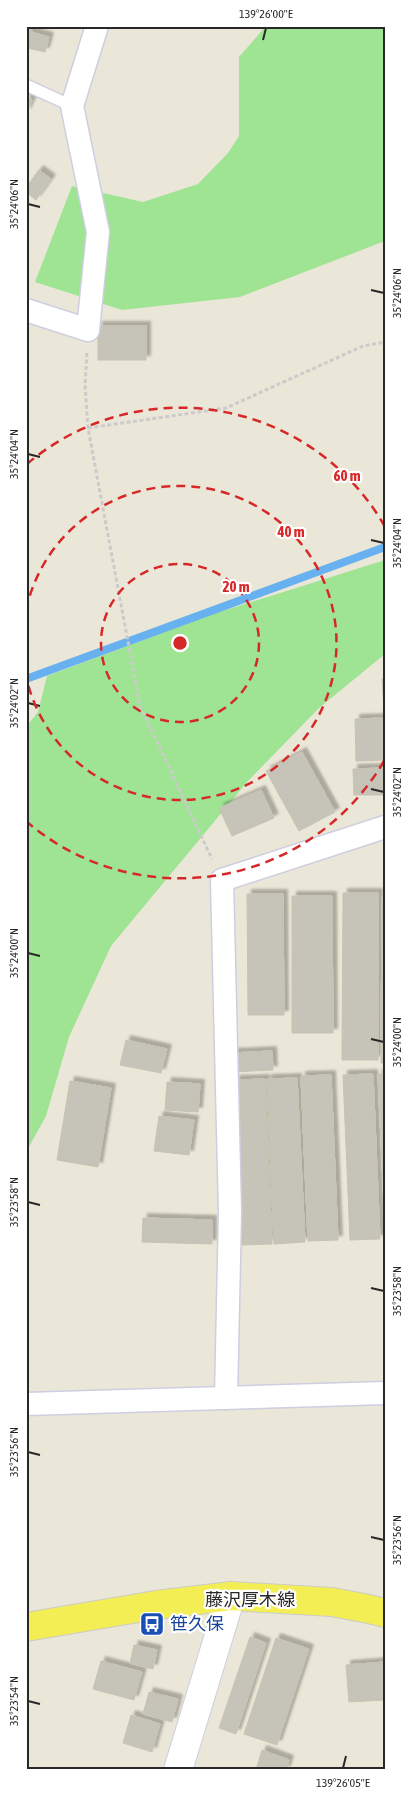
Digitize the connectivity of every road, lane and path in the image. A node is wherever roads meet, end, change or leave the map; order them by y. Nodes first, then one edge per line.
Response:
1 (97, 26) edge
2 (26, 85) edge
3 (72, 106) junction
4 (26, 310) edge
5 (88, 330) junction
6 (385, 342) edge
7 (88, 428) junction
8 (385, 826) edge
9 (222, 880) junction
10 (385, 1393) edge
11 (226, 1398) junction
12 (26, 1404) edge
13 (231, 1596) junction
14 (385, 1613) edge
15 (26, 1627) edge
16 (178, 1770) edge

1 - 3 street
2 - 3 lane
3 - 5 street
4 - 5 street
5 - 7 path
6 - 7 path
7 - 9 path
8 - 9 street
9 - 11 street
10 - 11 street
11 - 12 street
13 - 14 main road, 藤沢厚木線
13 - 15 main road, 藤沢厚木線
13 - 16 street

